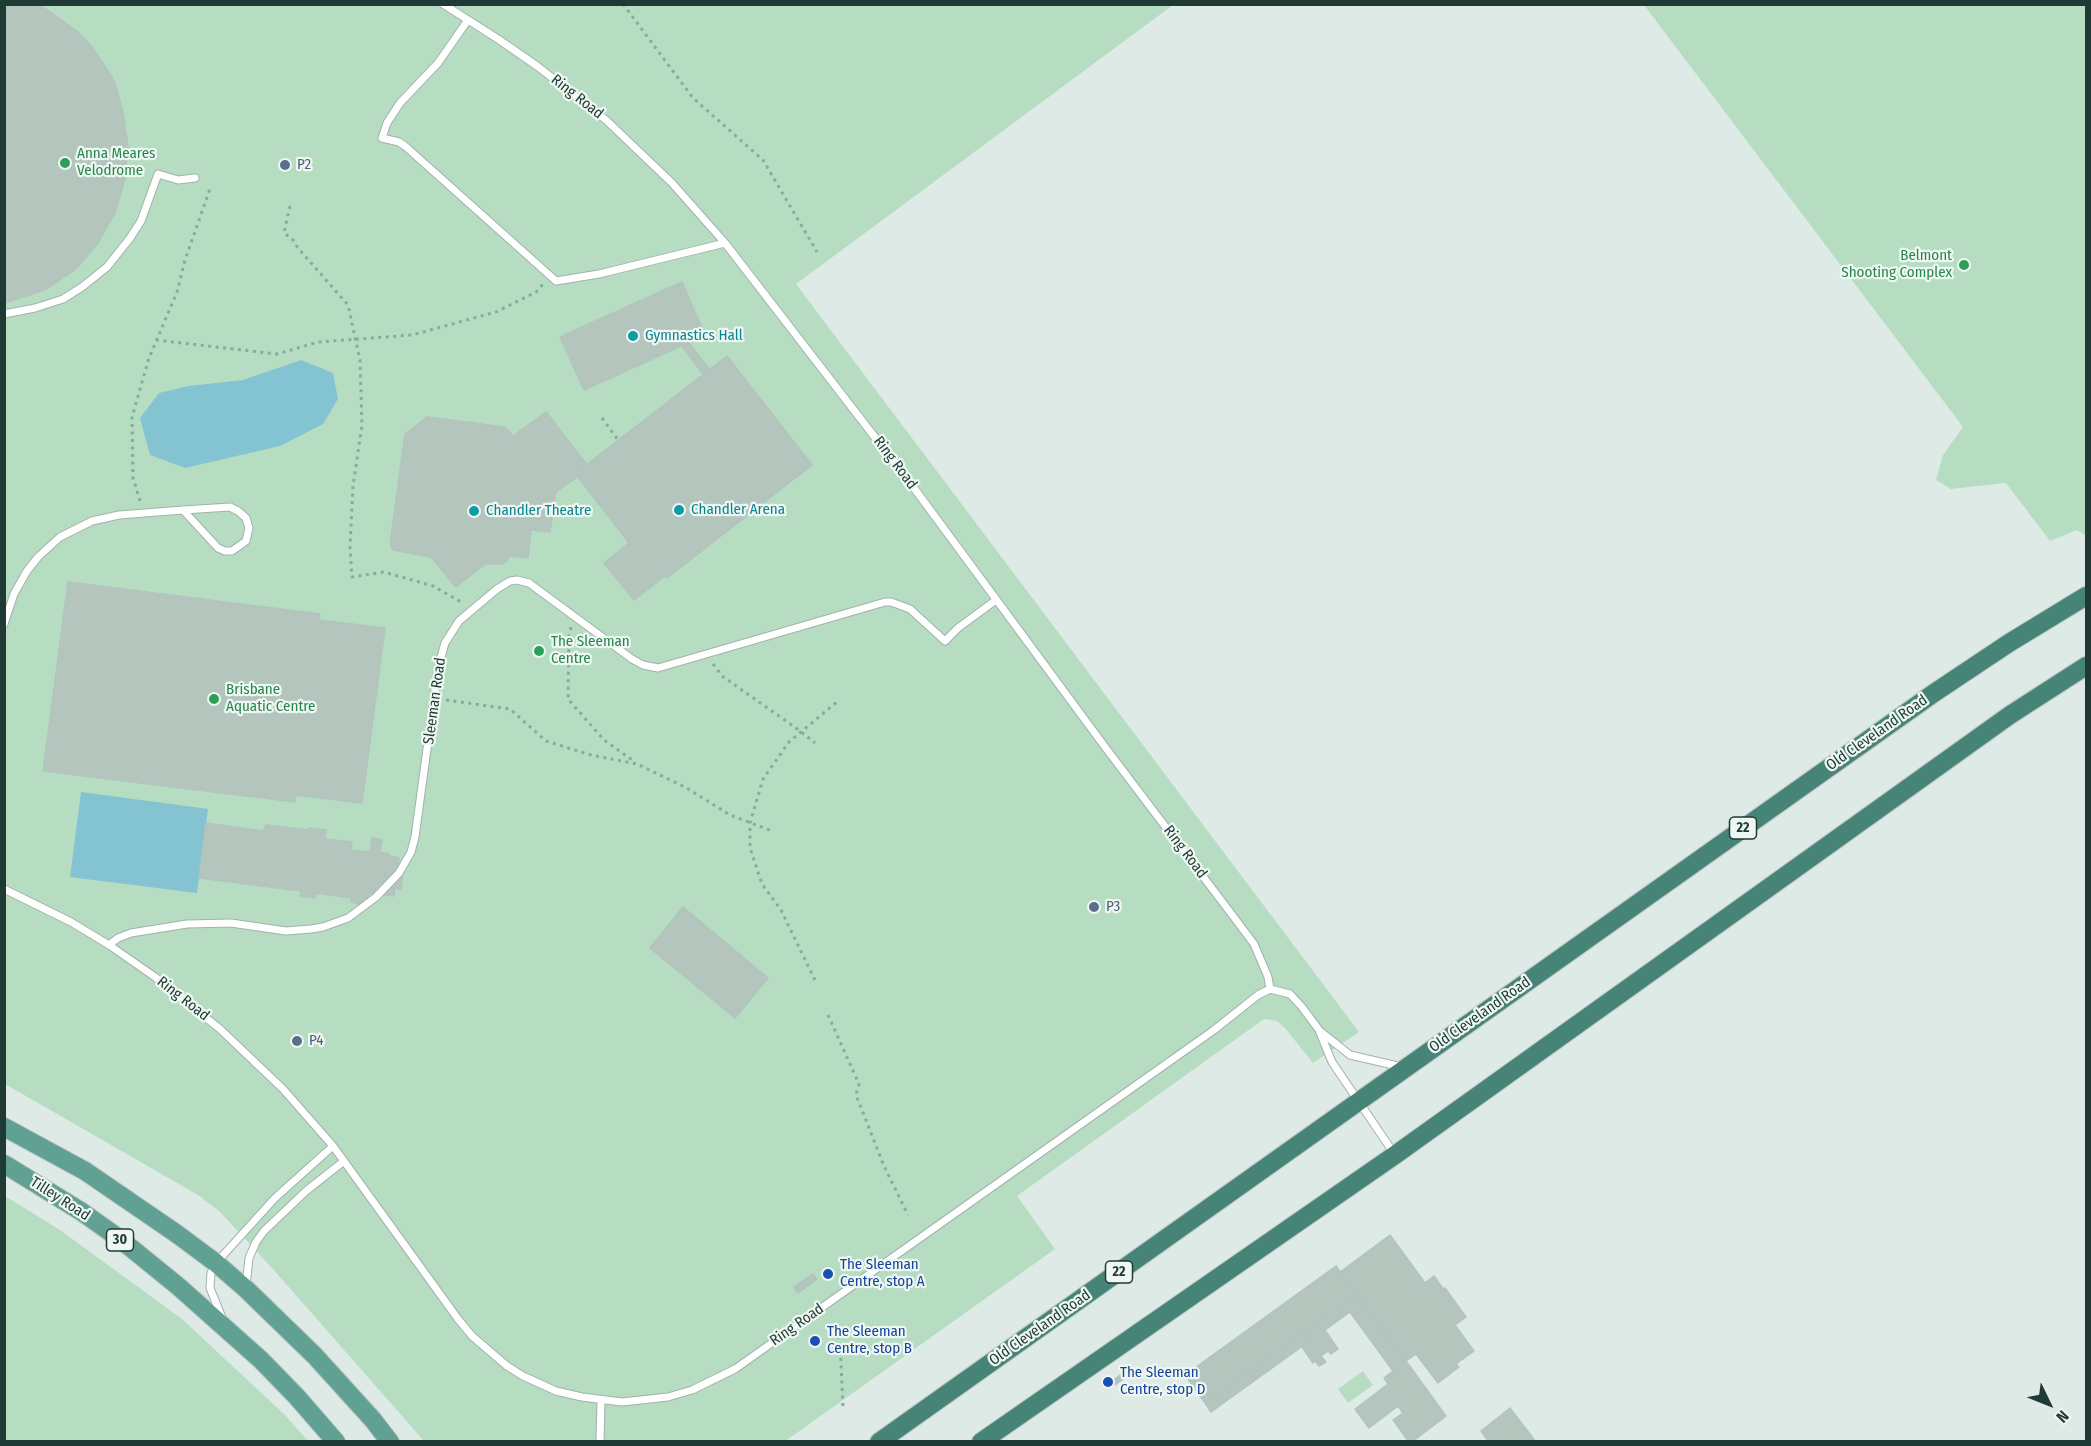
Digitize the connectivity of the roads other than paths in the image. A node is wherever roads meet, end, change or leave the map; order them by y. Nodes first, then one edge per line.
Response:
1 (443, 4) edge
2 (468, 20) junction
3 (195, 178) dead end
4 (725, 243) junction
5 (4, 314) edge
6 (183, 510) junction
7 (2086, 596) edge
8 (996, 600) junction
9 (4, 624) edge
10 (2086, 666) edge
11 (4, 889) edge
12 (109, 945) junction
13 (1270, 989) junction
14 (1319, 1030) junction
15 (1405, 1068) junction
16 (1358, 1101) junction
17 (4, 1127) edge
18 (333, 1146) junction
19 (1395, 1155) junction
20 (344, 1161) junction
21 (4, 1164) edge
22 (216, 1263) junction
23 (246, 1288) junction
24 (225, 1326) junction
25 (601, 1401) junction
26 (336, 1442) edge
27 (390, 1442) edge
28 (600, 1442) edge
29 (879, 1442) edge
30 (981, 1442) edge

1 - 2 lane, Ring Road
2 - 4 lane, Ring Road
2 - 4 lane
3 - 5 lane
4 - 8 lane, Ring Road
6 - 6 lane
6 - 9 lane
7 - 15 highway, Old Cleveland Road / 22
8 - 12 lane, Sleeman Road
8 - 13 lane, Ring Road
10 - 19 highway
11 - 12 lane, Ring Road
12 - 18 lane, Ring Road
13 - 14 lane
13 - 25 lane, Ring Road
14 - 15 lane
14 - 16 lane
15 - 16 highway, Old Cleveland Road / 22
16 - 19 lane
16 - 29 highway, Old Cleveland Road / 22
17 - 22 main road, 30
18 - 20 lane, Ring Road
18 - 22 lane
19 - 30 highway
20 - 23 lane
20 - 25 lane, Ring Road
21 - 24 main road, Tilley Road / 30
22 - 23 main road, 30
22 - 24 lane, Tilley Road
23 - 27 main road, 30
24 - 26 main road, Tilley Road / 30
25 - 28 lane

